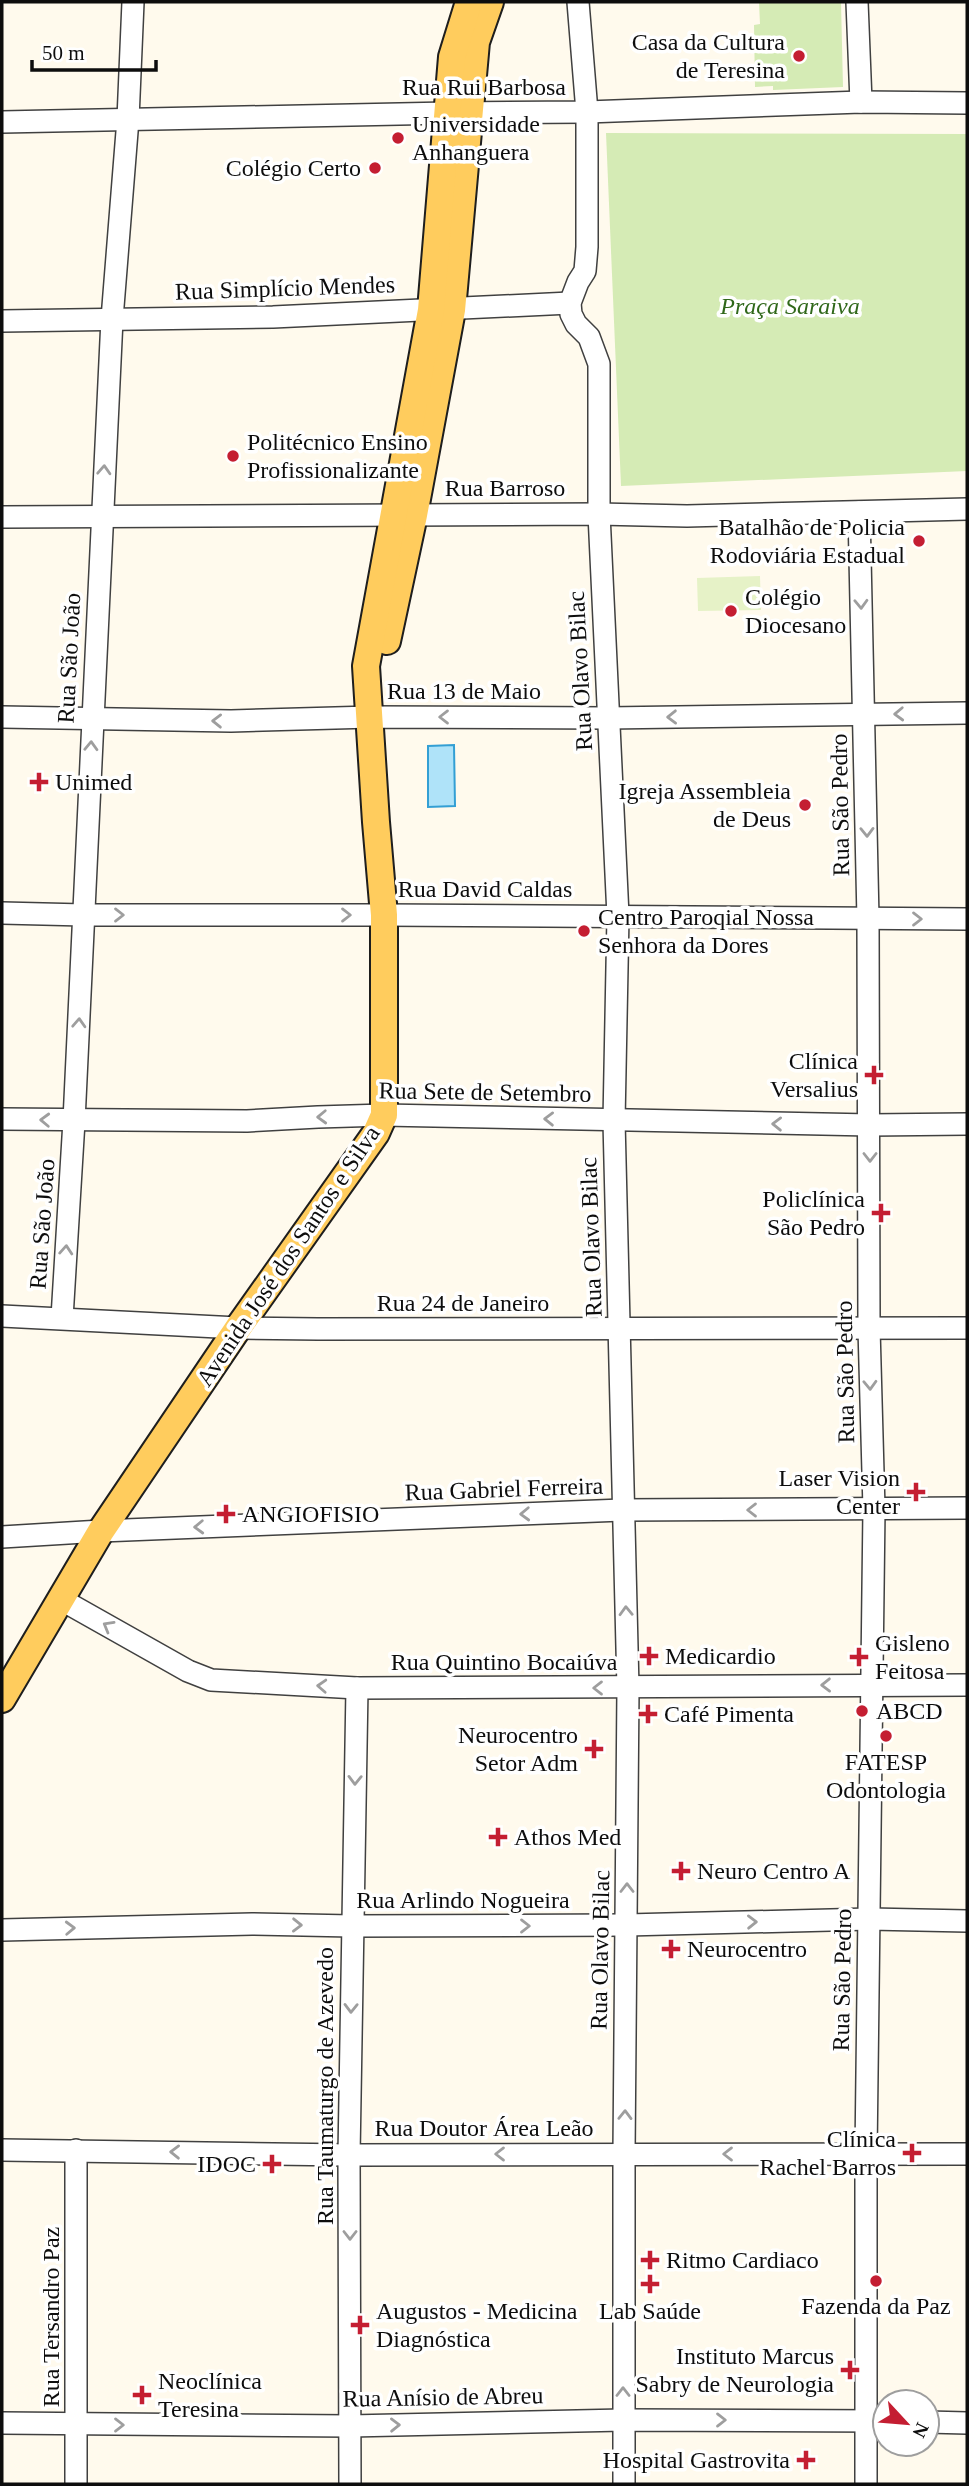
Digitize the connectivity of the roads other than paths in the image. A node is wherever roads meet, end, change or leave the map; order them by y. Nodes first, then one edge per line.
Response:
1 (133, 2) edge
2 (469, 2) edge
3 (490, 2) edge
4 (578, 2) edge
5 (857, 2) edge
6 (862, 102) junction
7 (967, 103) edge
8 (587, 112) junction
9 (459, 113) junction
10 (128, 119) junction
11 (2, 122) edge
12 (570, 303) junction
13 (441, 310) junction
14 (112, 319) junction
15 (2, 321) edge
16 (967, 509) edge
17 (859, 512) junction
18 (403, 514) junction
19 (599, 514) junction
20 (2, 517) edge
21 (102, 517) junction
22 (967, 713) edge
23 (864, 716) junction
24 (2, 717) edge
25 (371, 717) junction
26 (92, 718) junction
27 (608, 718) junction
28 (2, 913) edge
29 (84, 915) junction
30 (384, 915) junction
31 (618, 916) junction
32 (868, 919) junction
33 (967, 919) edge
34 (384, 1115) junction
35 (2, 1119) edge
36 (74, 1121) junction
37 (614, 1121) junction
38 (870, 1125) junction
39 (967, 1125) edge
40 (2, 1317) edge
41 (62, 1318) junction
42 (238, 1328) junction
43 (869, 1328) junction
44 (967, 1328) edge
45 (621, 1329) junction
46 (967, 1508) edge
47 (874, 1509) junction
48 (622, 1510) junction
49 (101, 1531) junction
50 (2, 1537) edge
51 (62, 1600) junction
52 (871, 1685) junction
53 (967, 1685) edge
54 (357, 1688) junction
55 (628, 1688) junction
56 (2, 1699) edge
57 (870, 1919) junction
58 (967, 1921) edge
59 (627, 1925) junction
60 (352, 1926) junction
61 (2, 1930) edge
62 (2, 2150) edge
63 (76, 2150) junction
64 (624, 2153) junction
65 (866, 2154) junction
66 (967, 2154) edge
67 (349, 2155) junction
68 (875, 2388) edge
69 (623, 2420) junction
70 (871, 2421) edge
71 (941, 2422) edge
72 (2, 2423) edge
73 (967, 2423) edge
74 (76, 2425) junction
75 (350, 2426) junction
76 (871, 2452) edge
77 (76, 2484) edge
78 (350, 2484) edge
79 (624, 2484) edge
80 (866, 2484) edge

1 - 10 street, Rua São João
2 - 9 main road, Avenida José dos Santos e Silva
3 - 9 main road, Avenida José dos Santos e Silva
4 - 8 street
5 - 6 street
6 - 7 street, Rua Rui Barbosa
6 - 8 street, Rua Rui Barbosa
8 - 9 street, Rua Rui Barbosa
8 - 12 street
9 - 10 street, Rua Rui Barbosa
9 - 13 main road, Avenida José dos Santos e Silva
10 - 11 street, Rua Rui Barbosa
10 - 14 street, Rua São João
12 - 13 street, Rua Simplício Mendes
12 - 19 street, Rua Olavo Bilac
13 - 14 street, Rua Simplício Mendes
13 - 18 main road, Avenida José dos Santos e Silva
14 - 15 street, Rua Simplício Mendes
21 -> 14 street, Rua São João
16 - 17 street, Rua Barroso
17 - 19 street, Rua Barroso
17 -> 23 street, Rua São Pedro
18 - 19 street, Rua Barroso
18 - 21 street, Rua Barroso
18 - 25 main road, Avenida José dos Santos e Silva
19 - 27 street, Rua Olavo Bilac
20 - 21 street, Rua Barroso
21 - 26 street, Rua São João
22 -> 23 street, Rua 13 de Maio
23 -> 27 street, Rua 13 de Maio
23 -> 32 street, Rua São Pedro
24 - 26 street, Rua 13 de Maio
25 -> 26 street, Rua 13 de Maio
27 -> 25 street, Rua 13 de Maio
25 - 30 main road, Avenida José dos Santos e Silva
29 -> 26 street, Rua São João
27 - 31 street, Rua Olavo Bilac
28 - 29 street, Rua David Caldas
29 -> 30 street, Rua David Caldas
36 -> 29 street, Rua São João
30 - 31 street, Rua David Caldas
30 - 34 main road, Avenida José dos Santos e Silva
31 - 32 street, Rua David Caldas
31 - 37 street, Rua Olavo Bilac
32 -> 33 street, Rua David Caldas
32 - 38 street, Rua São Pedro
34 -> 36 street, Rua Sete de Setembro
37 -> 34 street, Rua Sete de Setembro
34 - 42 main road, Avenida José dos Santos e Silva
36 -> 35 street, Rua Sete de Setembro
41 -> 36 street, Rua São João
38 -> 37 street, Rua Sete de Setembro
37 - 45 street, Rua Olavo Bilac
38 - 39 street, Rua Sete de Setembro
38 -> 43 street, Rua São Pedro
40 - 41 street, Rua 24 de Janeiro
41 - 42 street, Rua 24 de Janeiro
42 - 45 street, Rua 24 de Janeiro
42 - 49 main road, Avenida José dos Santos e Silva
43 - 44 street, Rua 24 de Janeiro
43 - 45 street, Rua 24 de Janeiro
43 -> 47 street, Rua São Pedro
45 - 48 street, Rua Olavo Bilac
46 - 47 street, Rua Gabriel Ferreira
47 -> 48 street, Rua Gabriel Ferreira
47 - 52 street, Rua São Pedro
48 -> 49 street, Rua Gabriel Ferreira
55 -> 48 street, Rua Olavo Bilac
49 - 50 street, Rua Gabriel Ferreira
49 - 51 main road, Avenida José dos Santos e Silva
54 -> 51 street, Rua Quintino Bocaiúva
51 - 56 main road, Avenida José dos Santos e Silva
52 - 53 street, Rua Quintino Bocaiúva
52 -> 55 street, Rua Quintino Bocaiúva
52 - 57 street, Rua São Pedro
55 -> 54 street, Rua Quintino Bocaiúva
54 -> 60 street, Rua Taumaturgo de Azevedo
59 -> 55 street, Rua Olavo Bilac
57 - 58 street, Rua Arlindo Nogueira
59 -> 57 street, Rua Arlindo Nogueira
57 - 65 street, Rua São Pedro
60 -> 59 street, Rua Arlindo Nogueira
64 -> 59 street, Rua Olavo Bilac
61 -> 60 street, Rua Arlindo Nogueira
60 -> 67 street, Rua Taumaturgo de Azevedo
62 - 63 street, Rua Doutor Área Leão
67 -> 63 street, Rua Doutor Área Leão
63 - 74 street, Rua Tersandro Paz
65 -> 64 street, Rua Doutor Área Leão
64 -> 67 street, Rua Doutor Área Leão
69 -> 64 street, Rua Olavo Bilac
65 - 66 street, Rua Doutor Área Leão
65 - 68 street, Rua São Pedro
67 -> 75 street, Rua Taumaturgo de Azevedo
69 -> 70 street, Rua Anísio de Abreu
75 -> 69 street, Rua Anísio de Abreu
69 - 79 street, Rua Olavo Bilac
71 - 73 street
72 - 74 street, Rua Anísio de Abreu
74 -> 75 street, Rua Anísio de Abreu
74 - 77 street, Rua Tersandro Paz
75 - 78 street, Rua Taumaturgo de Azevedo
76 - 80 street, Rua São Pedro

